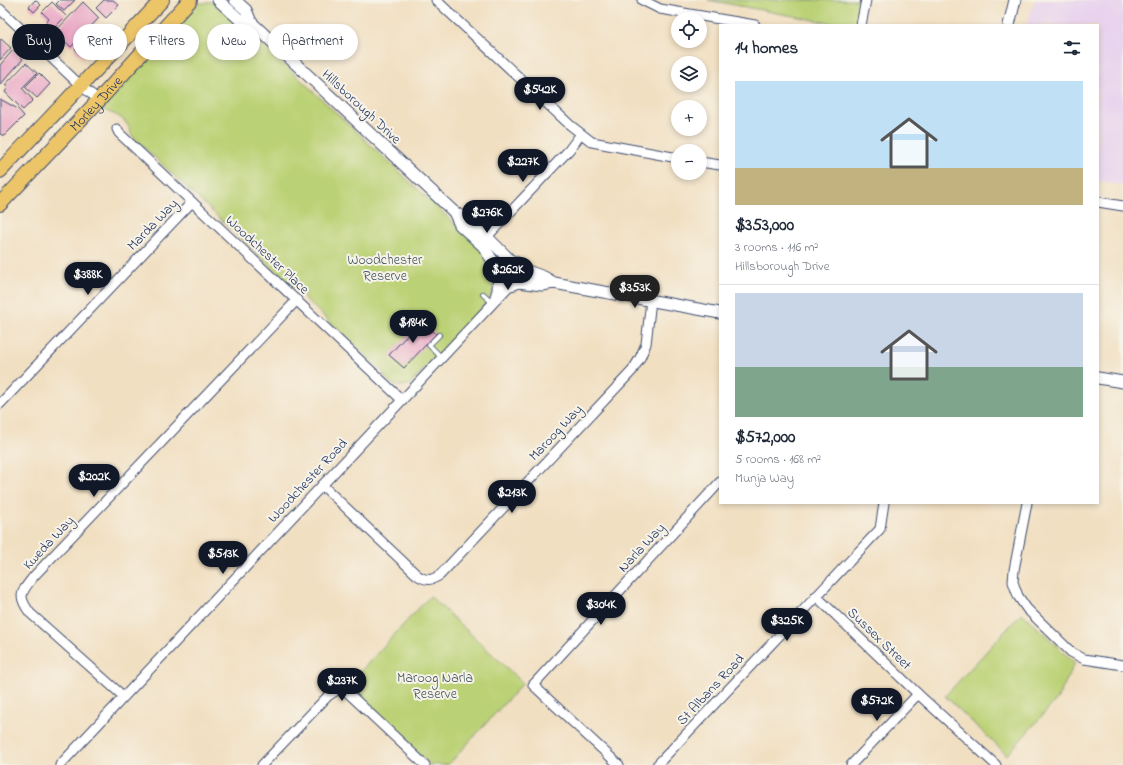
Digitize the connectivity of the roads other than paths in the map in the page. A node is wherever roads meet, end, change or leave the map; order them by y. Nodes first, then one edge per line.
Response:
1 (162, 0) edge
2 (190, 0) edge
3 (218, 0) edge
4 (235, 0) edge
5 (436, 0) edge
6 (642, 0) edge
7 (866, 0) edge
8 (1015, 0) edge
9 (0, 9) edge
10 (251, 22) junction
11 (749, 24) edge
12 (861, 24) edge
13 (1009, 24) edge
14 (81, 86) junction
15 (99, 100) junction
16 (117, 128) dead end
17 (581, 134) junction
18 (671, 157) edge
19 (707, 163) edge
20 (719, 165) edge
21 (0, 171) edge
22 (192, 202) junction
23 (1099, 202) edge
24 (0, 204) edge
25 (1123, 206) edge
26 (484, 240) junction
27 (510, 260) junction
28 (522, 269) junction
29 (498, 272) junction
30 (554, 283) junction
31 (514, 284) junction
32 (483, 294) dead end
33 (297, 300) junction
34 (651, 300) junction
35 (493, 304) junction
36 (719, 313) edge
37 (439, 335) dead end
38 (442, 358) junction
39 (1099, 378) edge
40 (1123, 382) edge
41 (402, 400) junction
42 (0, 404) edge
43 (719, 483) edge
44 (322, 485) junction
45 (884, 504) edge
46 (1027, 504) edge
47 (816, 596) junction
48 (1123, 665) edge
49 (918, 694) junction
50 (123, 696) junction
51 (60, 765) edge
52 (262, 765) edge
53 (425, 765) edge
54 (619, 765) edge
55 (657, 765) edge
56 (852, 765) edge
57 (996, 765) edge

1 - 14 highway, Morley Drive
2 - 15 highway, Morley Drive
3 - 10 street, Hillsborough Drive
4 - 10 street, Hillsborough Drive
5 - 17 street
6 - 11 street
7 - 12 street
8 - 13 street
9 - 14 street
10 - 26 street, Hillsborough Drive
14 - 15 street
14 - 21 highway, Morley Drive
15 - 24 highway, Morley Drive
16 - 22 street, Woodchester Place
17 - 18 street
17 - 26 street
19 - 20 street
22 - 33 street, Woodchester Place
22 - 42 street, Marda Way
23 - 25 street
26 - 27 street, Hillsborough Drive
26 - 29 street, Hillsborough Drive
27 - 28 street
27 - 29 street
28 - 30 street
28 - 31 street
29 - 31 street
29 - 35 street
30 - 31 street
30 - 34 street
31 - 35 street, Woodchester Road
32 - 35 lane
33 - 41 street, Woodchester Place
33 - 50 street, Kweda Way
34 - 36 street
34 - 44 street, Maroog Way
35 - 38 street, Woodchester Road
37 - 38 lane
38 - 41 street, Woodchester Road
39 - 40 street
41 - 44 street, Woodchester Road
43 - 54 street, Narla Way
44 - 50 street, Woodchester Road
45 - 47 street, St Albans Road
46 - 48 street
47 - 49 street, Sussex Street
47 - 55 street, St Albans Road
49 - 56 street
49 - 57 street, Sussex Street
50 - 51 street, Woodchester Road
52 - 53 street

